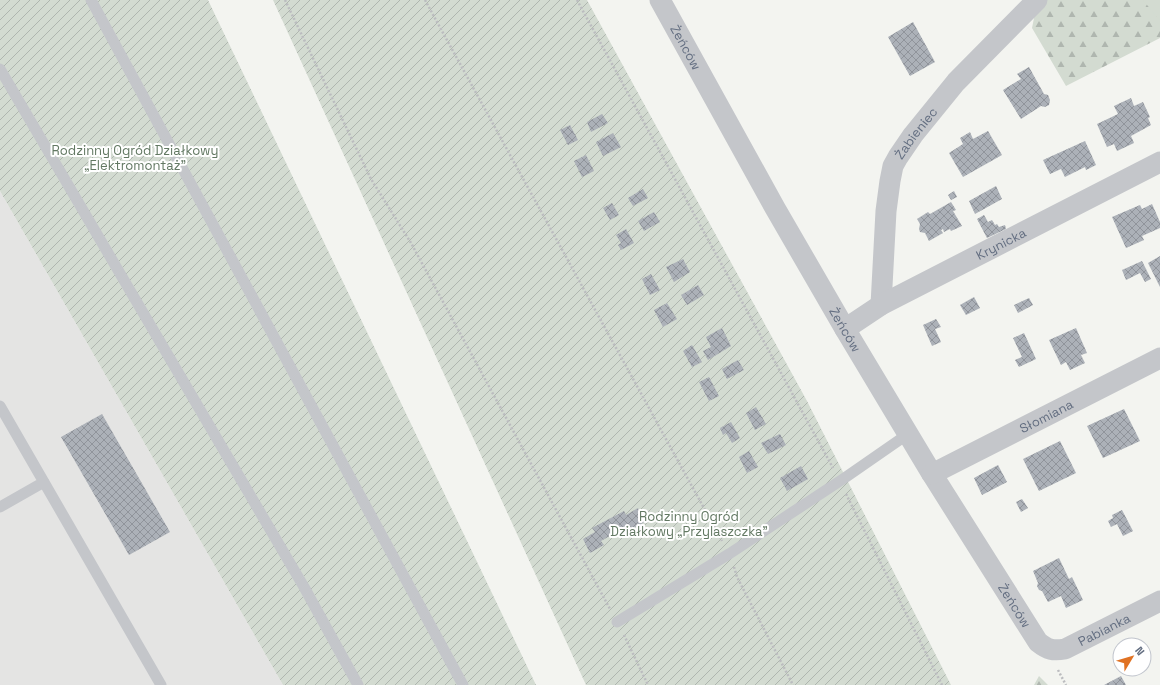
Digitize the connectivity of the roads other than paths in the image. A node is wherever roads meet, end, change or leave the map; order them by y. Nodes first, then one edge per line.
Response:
1 (91, 0) edge
2 (660, 0) edge
3 (1037, 0) edge
4 (0, 68) edge
5 (1160, 162) edge
6 (881, 305) junction
7 (845, 328) junction
8 (1160, 358) edge
9 (0, 406) edge
10 (908, 434) junction
11 (932, 474) junction
12 (44, 482) junction
13 (0, 507) edge
14 (1160, 601) edge
15 (617, 622) road end
16 (1046, 649) joint
17 (162, 685) edge
18 (358, 685) edge
19 (464, 685) edge

1 - 19 lane
2 - 7 street, Żeńców
3 - 6 street, Żabieniec
4 - 18 lane
5 - 6 street, Krynicka
6 - 7 street, Krynicka
7 - 10 street, Żeńców
8 - 11 street, Słomiana
9 - 12 lane
10 - 11 street, Żeńców
10 - 15 lane
11 - 16 street, Żeńców
12 - 13 lane
12 - 17 lane
14 - 16 street, Pabianka

